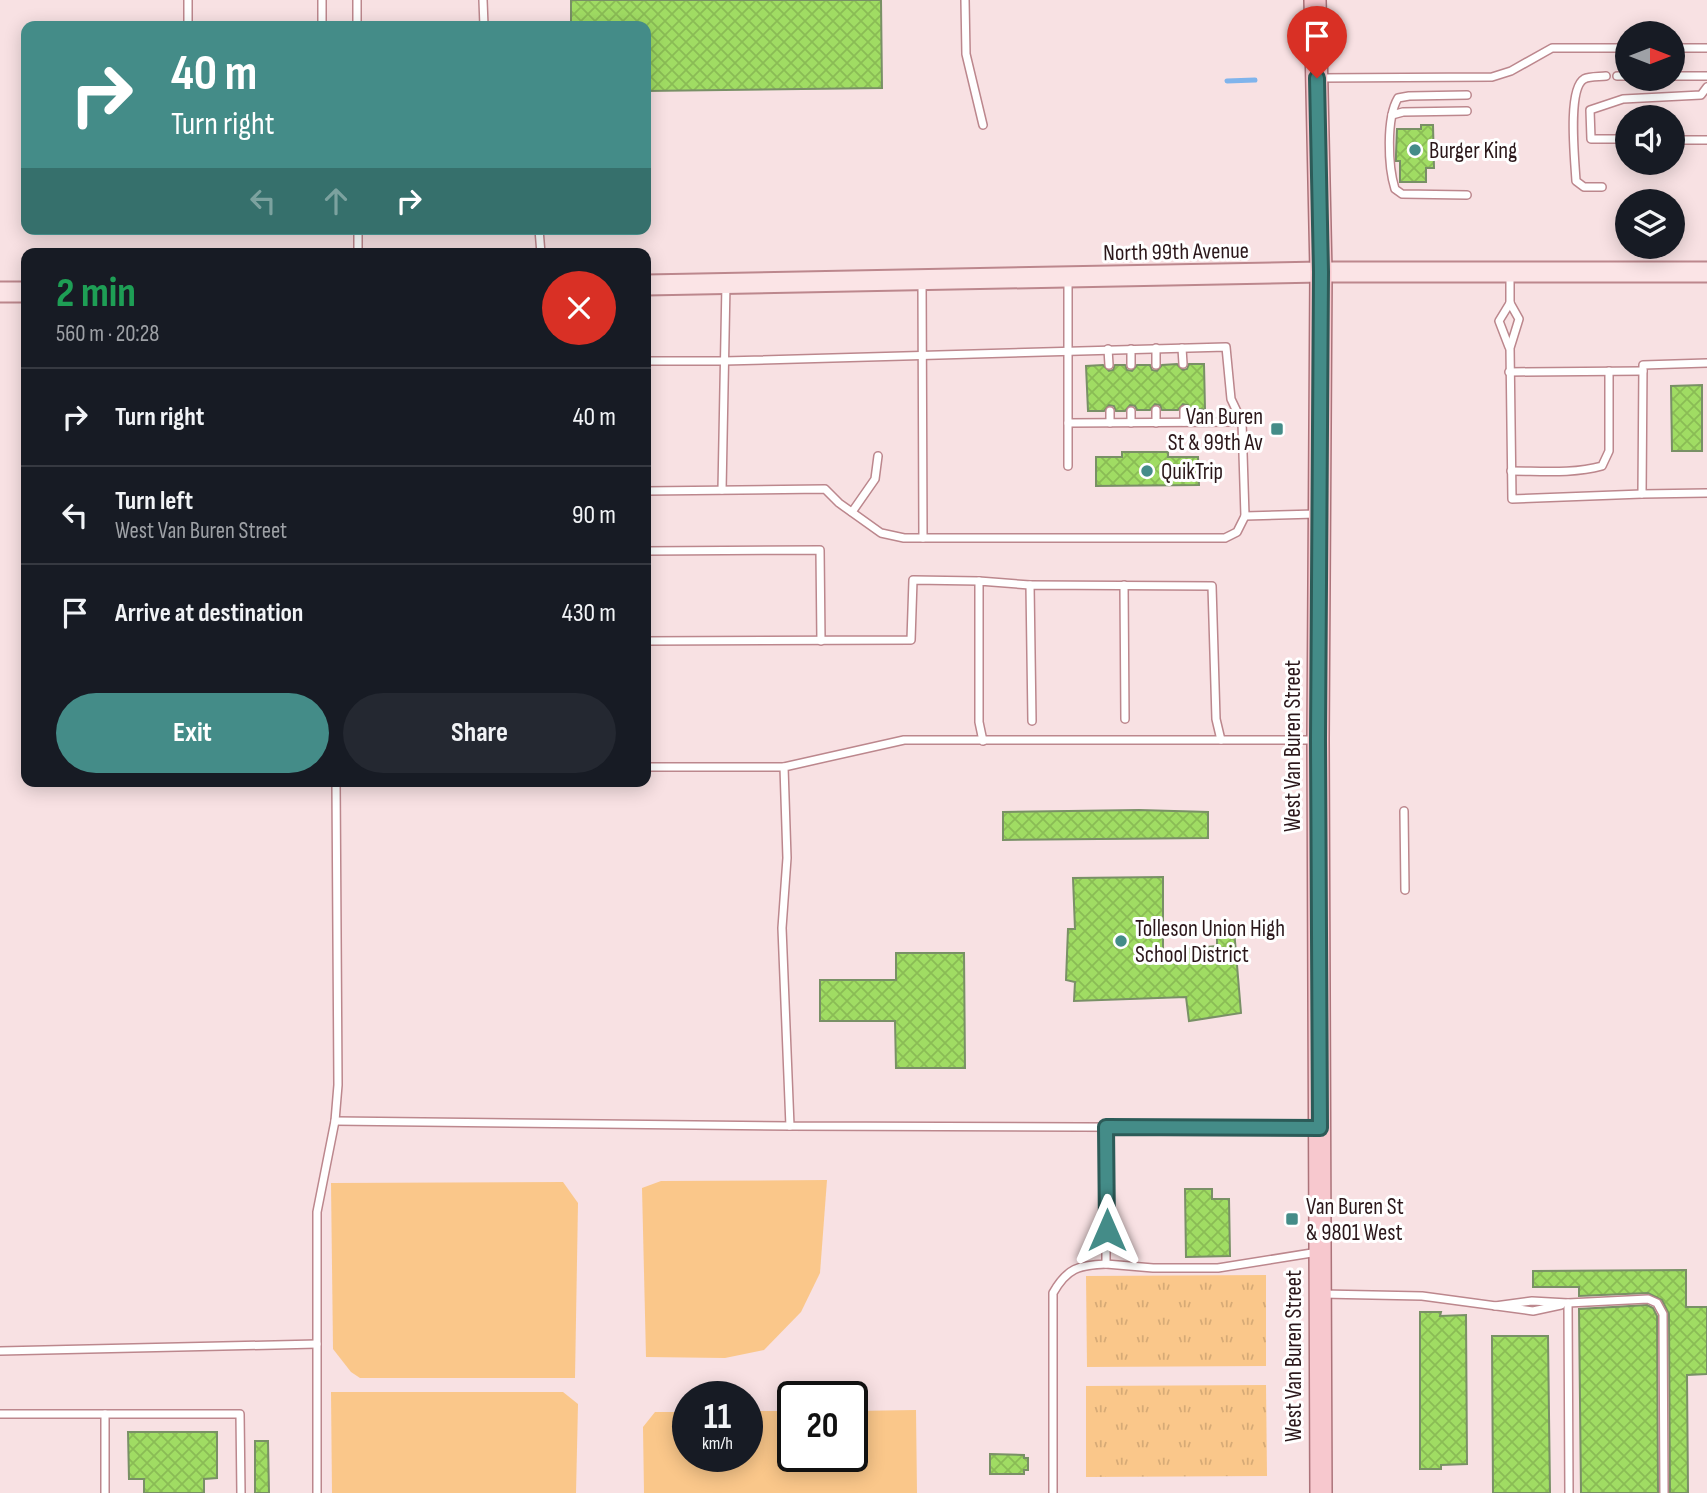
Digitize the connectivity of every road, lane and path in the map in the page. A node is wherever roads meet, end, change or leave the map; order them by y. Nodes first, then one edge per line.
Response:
1 (188, 0) edge
2 (322, 0) edge
3 (357, 0) edge
4 (483, 0) edge
5 (965, 0) edge
6 (1315, 0) edge
7 (188, 21) edge
8 (323, 21) edge
9 (357, 21) edge
10 (484, 21) edge
11 (1615, 48) edge
12 (1685, 48) edge
13 (1707, 48) edge
14 (1606, 76) dead end
15 (1685, 76) edge
16 (1707, 76) edge
17 (1317, 78) junction
18 (1707, 88) edge
19 (1467, 95) dead end
20 (1467, 111) dead end
21 (1392, 115) junction
22 (983, 125) dead end
23 (1574, 139) junction
24 (1591, 139) junction
25 (1615, 139) edge
26 (1685, 140) edge
27 (1707, 140) edge
28 (1602, 187) dead end
29 (1467, 195) dead end
30 (1321, 272) junction
31 (1510, 272) junction
32 (1707, 272) edge
33 (1068, 278) junction
34 (922, 281) junction
35 (726, 284) junction
36 (651, 285) edge
37 (0, 292) edge
38 (21, 292) edge
39 (1510, 303) junction
40 (1156, 348) junction
41 (1182, 348) junction
42 (1510, 348) junction
43 (1108, 349) junction
44 (1131, 349) junction
45 (1067, 350) junction
46 (922, 355) junction
47 (651, 361) edge
48 (724, 361) junction
49 (1707, 363) edge
50 (1183, 364) dead end
51 (1109, 365) dead end
52 (1131, 365) dead end
53 (1156, 365) dead end
54 (1609, 371) junction
55 (1643, 371) junction
56 (1509, 372) junction
57 (1156, 410) dead end
58 (1184, 410) dead end
59 (1110, 411) dead end
60 (1131, 411) dead end
61 (1184, 422) junction
62 (1242, 422) junction
63 (1068, 423) junction
64 (1110, 423) junction
65 (1131, 423) junction
66 (1156, 423) junction
67 (878, 456) dead end
68 (1068, 466) dead end
69 (1511, 471) junction
70 (722, 490) junction
71 (651, 491) edge
72 (1707, 493) edge
73 (1642, 495) junction
74 (852, 512) junction
75 (1320, 514) junction
76 (1245, 516) junction
77 (923, 538) junction
78 (651, 551) edge
79 (979, 581) junction
80 (1030, 585) junction
81 (1124, 585) junction
82 (821, 640) junction
83 (651, 641) edge
84 (1125, 719) dead end
85 (1032, 720) dead end
86 (1221, 740) junction
87 (1318, 740) junction
88 (983, 741) junction
89 (651, 766) edge
90 (784, 767) junction
91 (336, 787) edge
92 (1404, 811) dead end
93 (1405, 890) dead end
94 (335, 1121) junction
95 (790, 1126) junction
96 (1106, 1127) junction
97 (1320, 1128) junction
98 (1318, 1252) junction
99 (1106, 1264) junction
100 (1318, 1294) junction
101 (1568, 1303) junction
102 (317, 1344) junction
103 (0, 1350) edge
104 (0, 1414) edge
105 (105, 1414) junction
106 (105, 1493) edge
107 (241, 1493) edge
108 (317, 1493) edge
109 (1053, 1493) edge
110 (1321, 1493) edge
111 (1569, 1493) edge
112 (1664, 1493) edge

1 - 7 lane
2 - 8 lane
3 - 9 lane
4 - 10 lane
5 - 22 lane
6 - 17 main road, West Van Buren Street
11 - 17 lane
12 - 13 lane
14 - 23 lane
15 - 16 lane
17 - 30 main road, West Van Buren Street
18 - 24 lane
19 - 21 lane
20 - 21 lane
21 - 29 lane
23 - 24 lane
23 - 28 lane
24 - 25 lane
26 - 27 lane
30 - 31 main road, North 99th Avenue
30 - 33 main road, North 99th Avenue
30 - 75 main road, West Van Buren Street
31 - 32 main road, North 99th Avenue
31 - 39 lane
33 - 34 main road, North 99th Avenue
33 - 45 lane
34 - 35 main road, North 99th Avenue
34 - 46 lane
35 - 36 main road, North 99th Avenue
35 - 48 lane
37 - 38 main road
39 - 42 lane
39 - 42 lane
40 - 41 lane
40 - 44 lane
40 - 53 lane
41 - 50 lane
41 - 62 lane
42 - 56 lane
43 - 44 lane
43 - 45 lane
43 - 51 lane
44 - 52 lane
45 - 46 lane
45 - 63 lane
46 - 48 lane
46 - 77 lane
47 - 48 lane
48 - 70 lane
49 - 55 lane
54 - 55 lane
54 - 56 lane
54 - 69 lane
55 - 73 lane
56 - 69 lane
57 - 66 lane
58 - 61 lane
59 - 64 lane
60 - 65 lane
61 - 62 lane
61 - 66 lane
62 - 76 lane
63 - 64 lane
63 - 68 lane
64 - 65 lane
65 - 66 lane
67 - 74 lane
69 - 73 lane
70 - 71 lane
70 - 74 lane
72 - 73 lane
74 - 77 lane
75 - 76 lane
75 - 87 main road, West Van Buren Street
76 - 77 lane
78 - 82 lane
79 - 80 lane
79 - 82 lane
79 - 88 lane
80 - 81 lane
80 - 85 lane
81 - 84 lane
81 - 86 lane
82 - 83 lane
86 - 87 lane
86 - 88 lane
87 - 97 main road, West Van Buren Street
88 - 90 lane
89 - 90 lane
90 - 95 lane
91 - 94 lane
92 - 93 lane
94 - 95 lane
94 - 102 lane
95 - 96 lane
96 - 97 lane
96 - 99 lane
97 - 98 main road, West Van Buren Street
98 - 99 lane
98 - 100 main road, West Van Buren Street
99 - 109 lane
100 - 101 lane
100 - 110 main road, West Van Buren Street
101 - 111 lane
101 - 112 lane
102 - 103 lane
102 - 108 lane
104 - 105 lane
105 - 106 lane
105 - 107 lane

